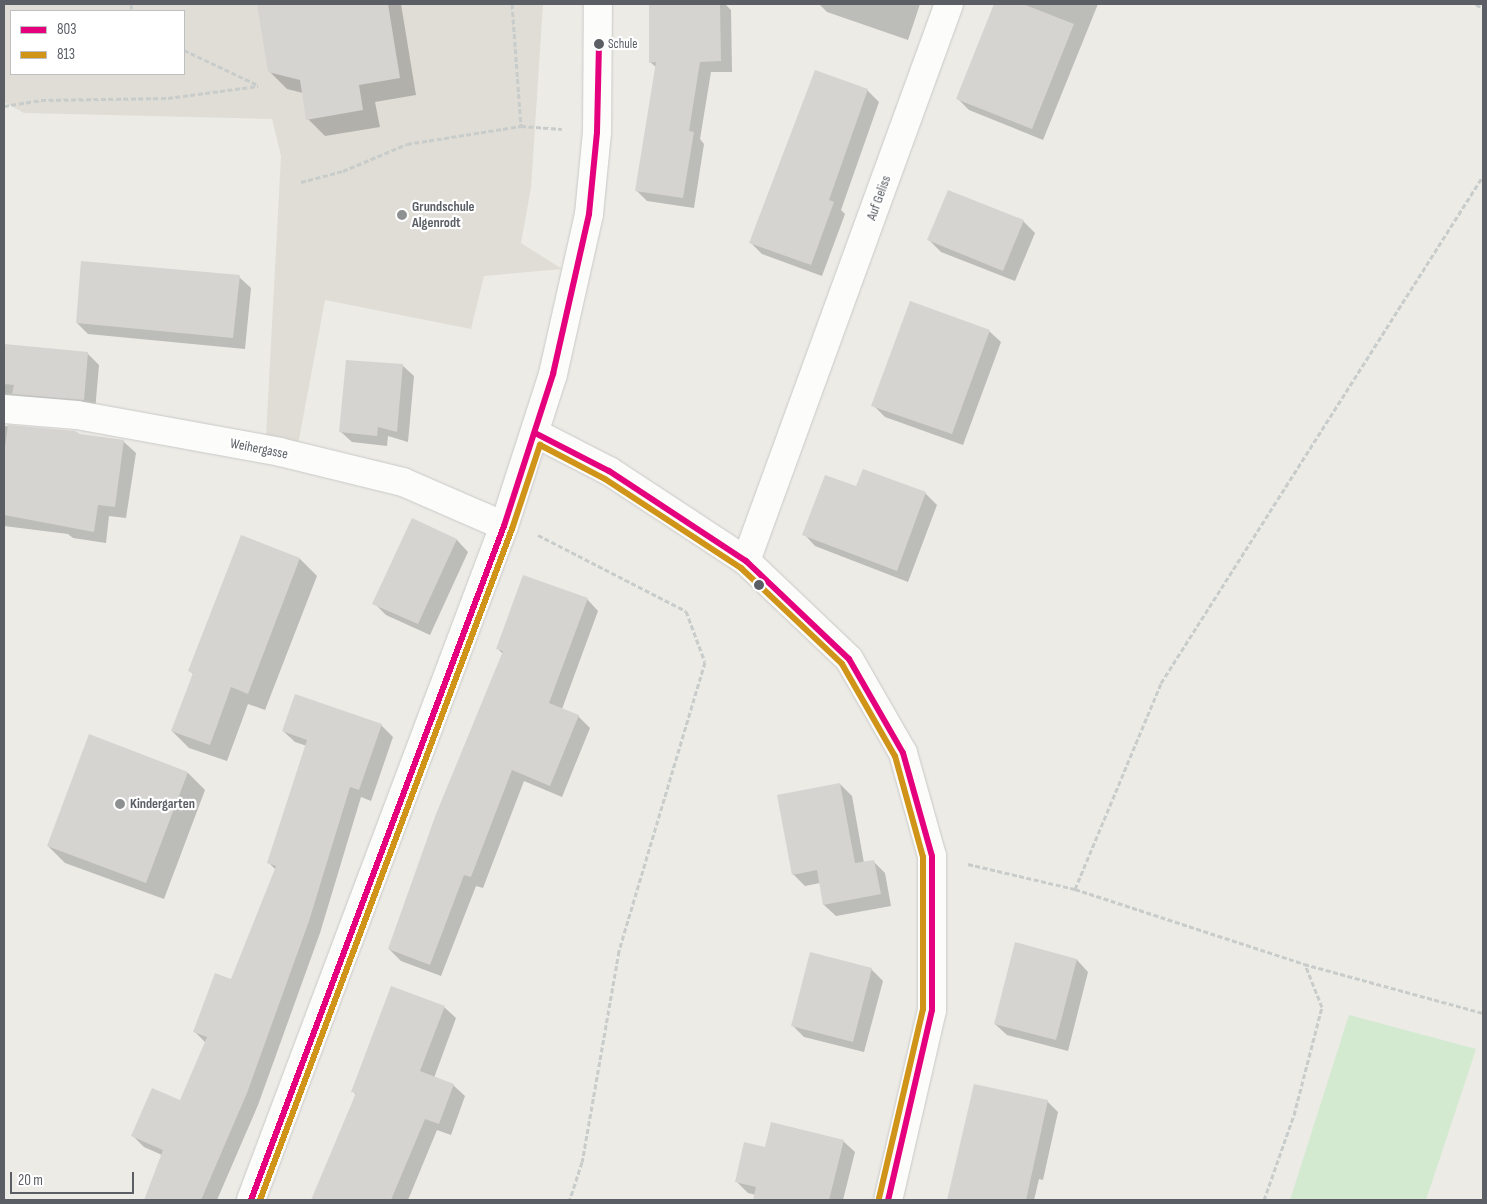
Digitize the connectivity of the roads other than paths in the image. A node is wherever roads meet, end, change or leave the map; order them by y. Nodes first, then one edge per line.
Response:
1 (598, 4) edge
2 (949, 4) edge
3 (4, 409) edge
4 (535, 433) junction
5 (504, 526) junction
6 (746, 561) junction
7 (251, 1200) edge
8 (888, 1200) edge

1 - 4 street
2 - 6 street, Auf Geliss
3 - 5 street, Weihergasse
4 - 5 street
4 - 6 street
5 - 7 street
6 - 8 street

